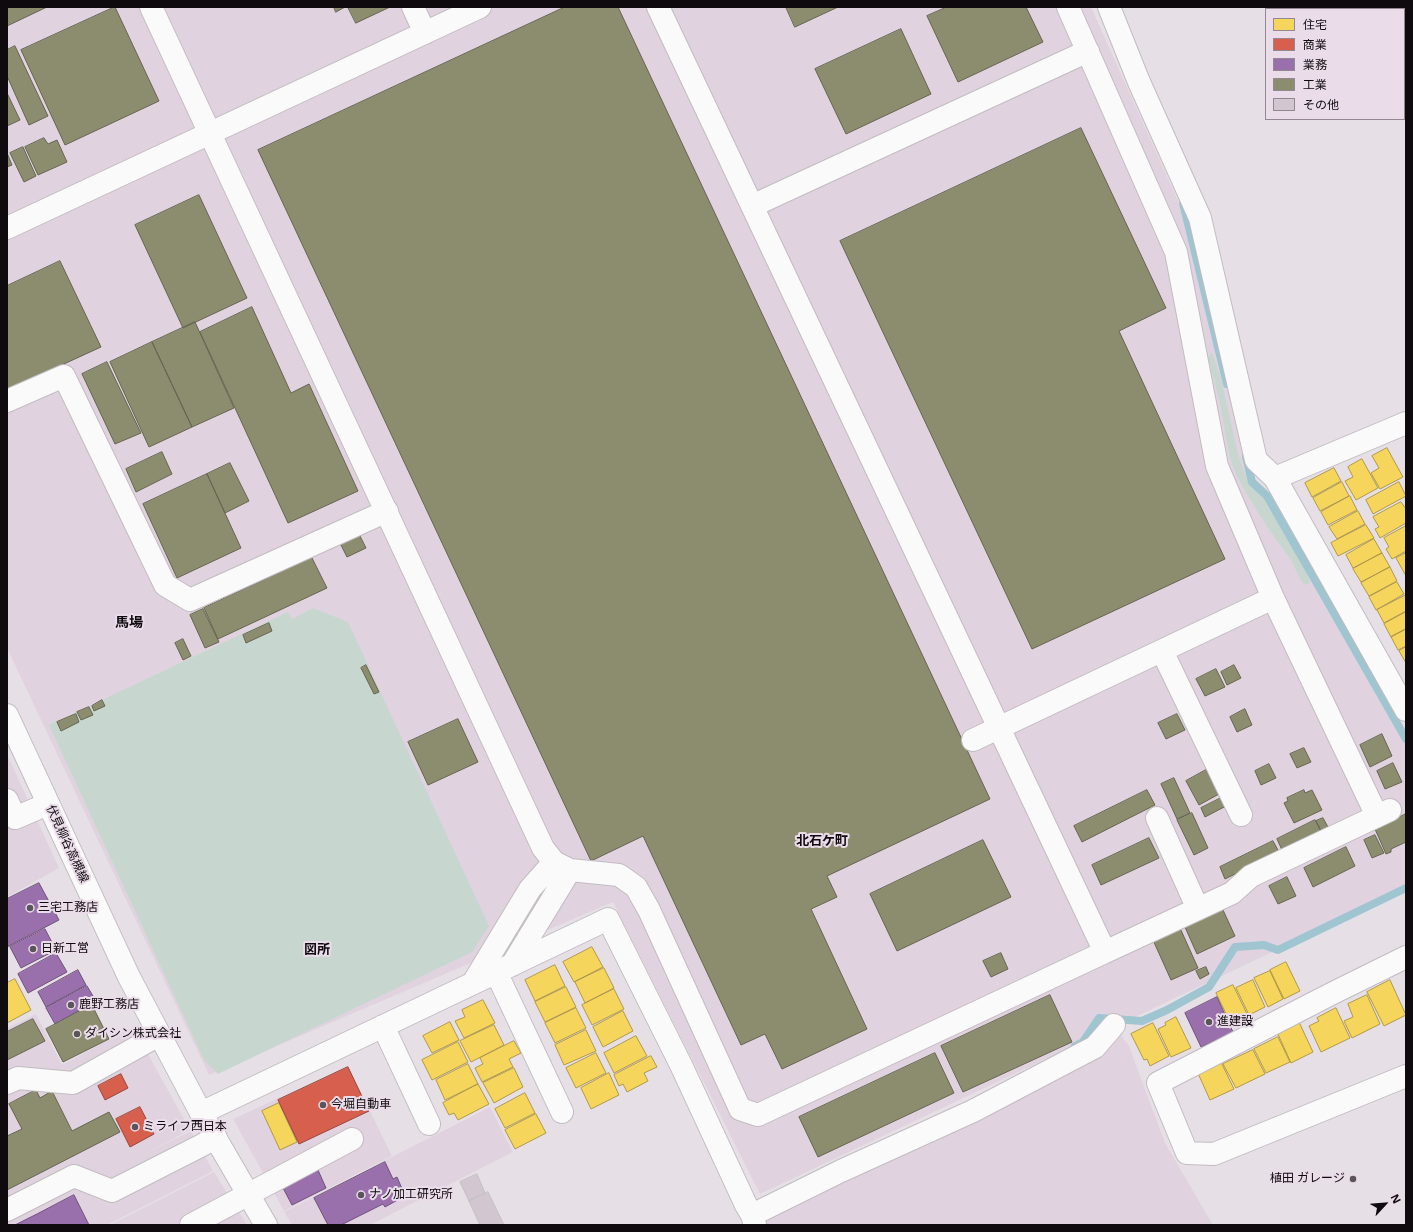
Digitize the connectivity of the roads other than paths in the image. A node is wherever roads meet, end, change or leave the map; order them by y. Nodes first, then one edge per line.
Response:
1 (151, 7) edge
2 (413, 7) edge
3 (480, 7) edge
4 (658, 7) edge
5 (1068, 7) edge
6 (1109, 7) edge
7 (425, 33) junction
8 (1088, 51) junction
9 (210, 134) junction
10 (752, 206) junction
11 (7, 228) edge
12 (7, 401) edge
13 (1404, 429) edge
14 (1275, 478) junction
15 (387, 511) junction
16 (1273, 598) junction
17 (1162, 651) junction
18 (1406, 710) edge
19 (7, 715) edge
20 (1000, 728) junction
21 (973, 740) dead end
22 (7, 800) edge
23 (48, 804) junction
24 (1241, 815) dead end
25 (1157, 818) dead end
26 (562, 866) junction
27 (1198, 909) junction
28 (1105, 952) junction
29 (1406, 957) edge
30 (504, 968) junction
31 (473, 983) junction
32 (1114, 1025) dead end
33 (383, 1026) junction
34 (159, 1035) junction
35 (1406, 1076) edge
36 (7, 1084) edge
37 (562, 1112) dead end
38 (201, 1113) junction
39 (429, 1124) dead end
40 (216, 1138) junction
41 (352, 1139) dead end
42 (248, 1194) junction
43 (7, 1210) edge
44 (751, 1214) edge
45 (191, 1225) edge
46 (266, 1225) edge

1 - 9 street
2 - 7 street
3 - 7 street
4 - 10 street
5 - 8 street
6 - 14 street
7 - 9 street
8 - 10 street
8 - 16 street
9 - 11 street
9 - 15 street
10 - 20 street
12 - 15 street
13 - 14 street
14 - 18 street
15 - 26 street
16 - 17 street
16 - 27 street
17 - 20 street
17 - 24 street
19 - 23 street, 伏見柳谷高槻線
20 - 21 street
20 - 28 street
22 - 23 street
23 - 34 street, 伏見柳谷高槻線
25 - 27 street
26 - 28 street
26 - 30 street
26 - 31 street
27 - 28 street
29 - 35 street
30 - 31 street
30 - 37 street
30 - 44 street
31 - 33 street
32 - 44 street
33 - 38 street
33 - 39 street
34 - 36 street
34 - 38 street, 伏見柳谷高槻線
38 - 40 street, 伏見柳谷高槻線
40 - 42 street, 伏見柳谷高槻線
40 - 43 street
41 - 42 street
42 - 45 street
42 - 46 street, 伏見柳谷高槻線

